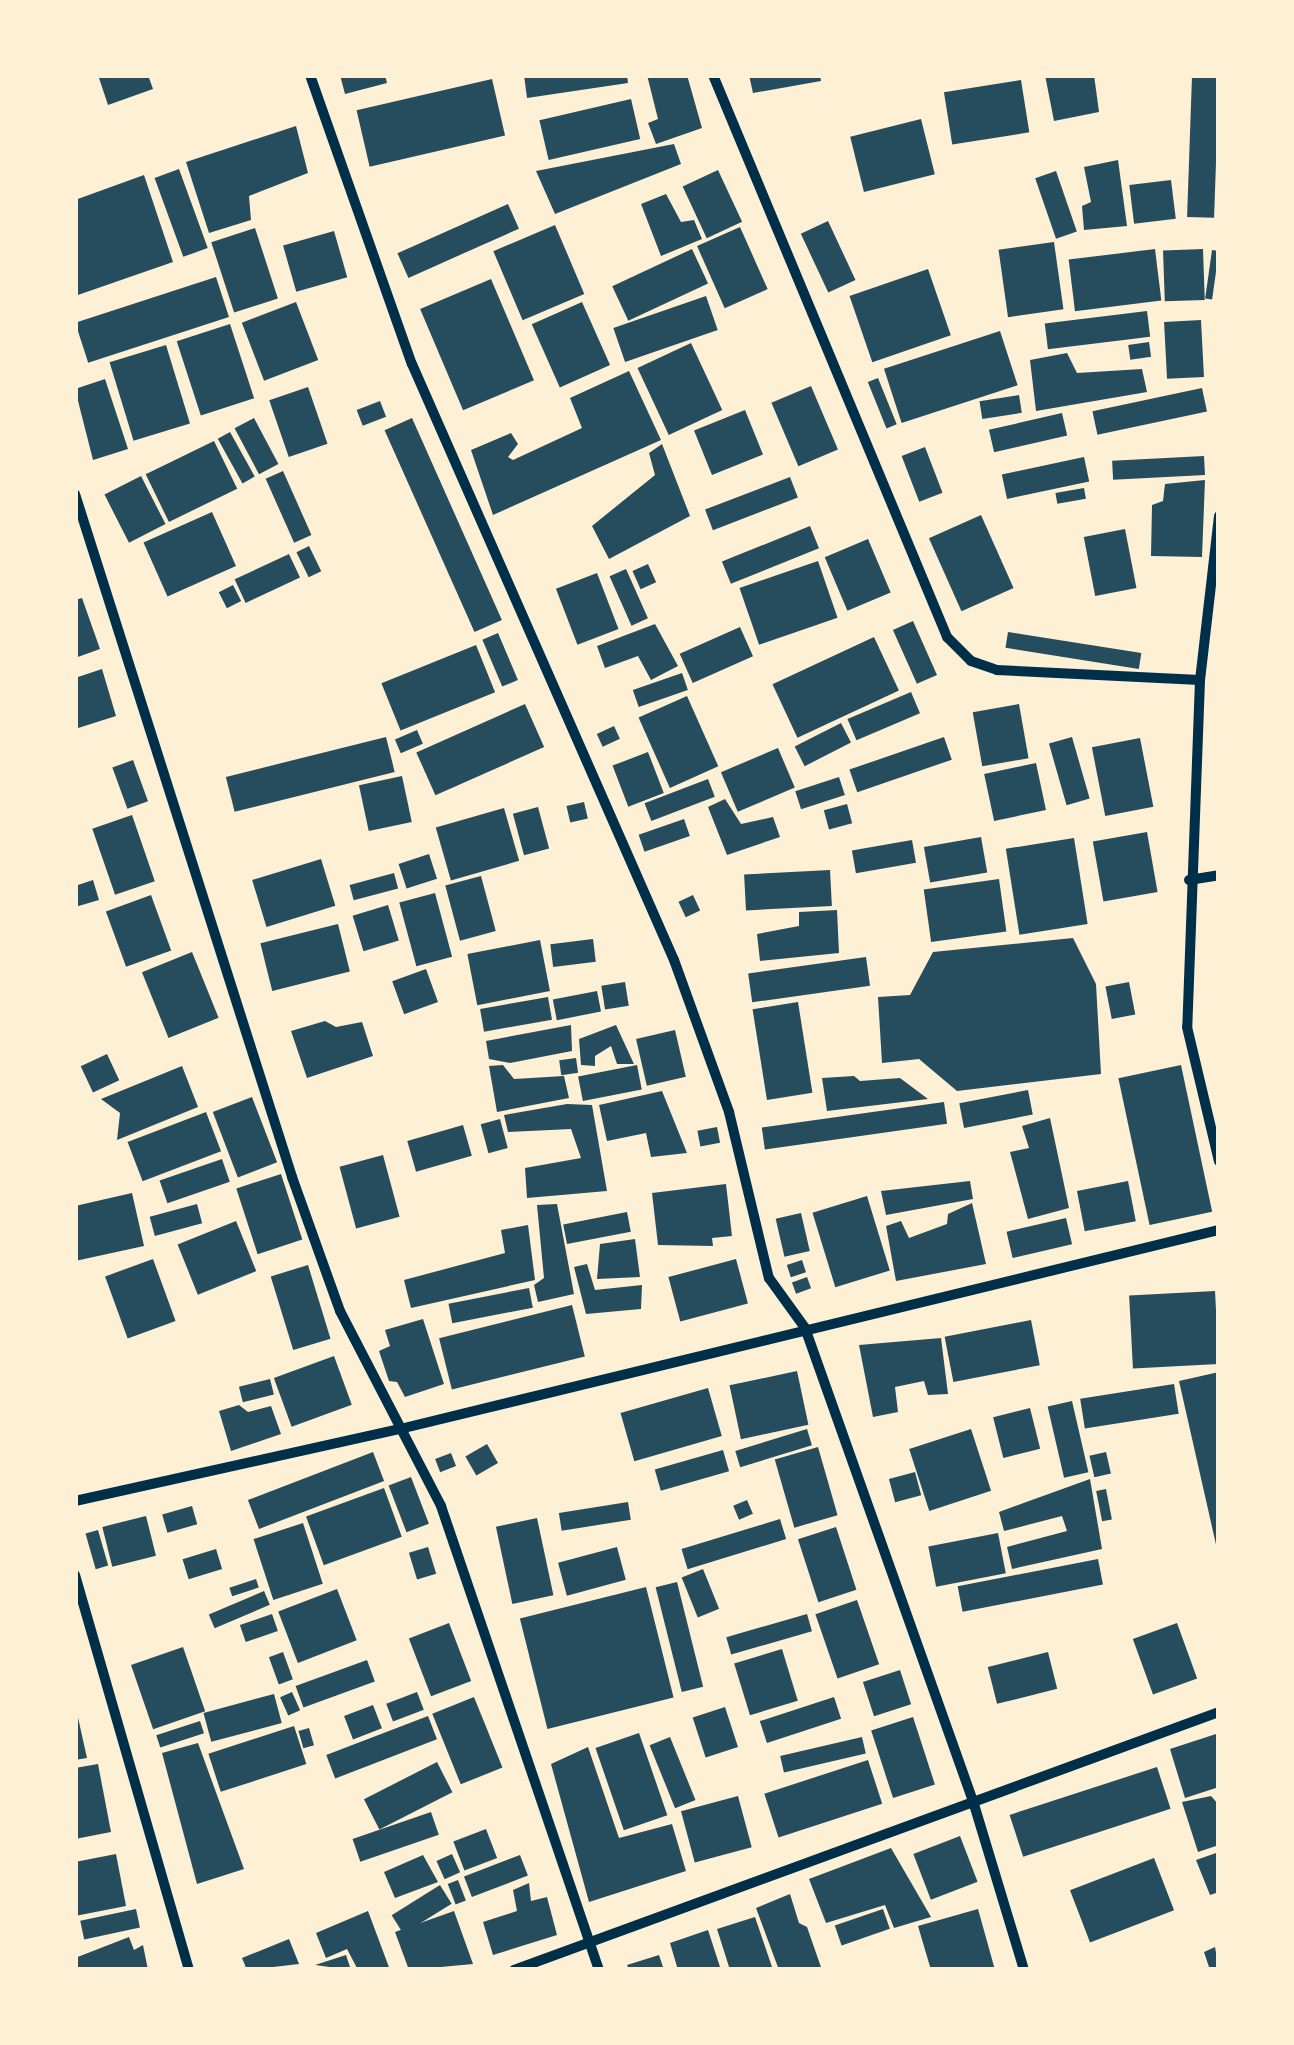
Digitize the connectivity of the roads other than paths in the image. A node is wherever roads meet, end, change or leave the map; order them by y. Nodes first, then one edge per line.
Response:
1 (310, 75) edge
2 (713, 75) edge
3 (75, 494) edge
4 (1219, 516) edge
5 (1200, 680) junction
6 (1219, 875) edge
7 (1189, 880) junction
8 (1219, 1162) edge
9 (1219, 1231) edge
10 (805, 1328) junction
11 (400, 1429) junction
12 (75, 1501) edge
13 (75, 1575) edge
14 (1219, 1712) edge
15 (973, 1801) junction
16 (590, 1942) junction
17 (190, 1970) edge
18 (514, 1970) edge
19 (600, 1970) edge
20 (1024, 1970) edge

1 - 10 street
2 - 5 street
3 - 11 street
4 - 5 street
5 - 7 street
6 - 7 street
7 - 8 street
9 - 10 street
10 - 11 street
10 - 15 street
11 - 12 street
11 - 16 street
13 - 17 street
14 - 15 street
15 - 16 street
15 - 20 street
16 - 18 street
16 - 19 street

